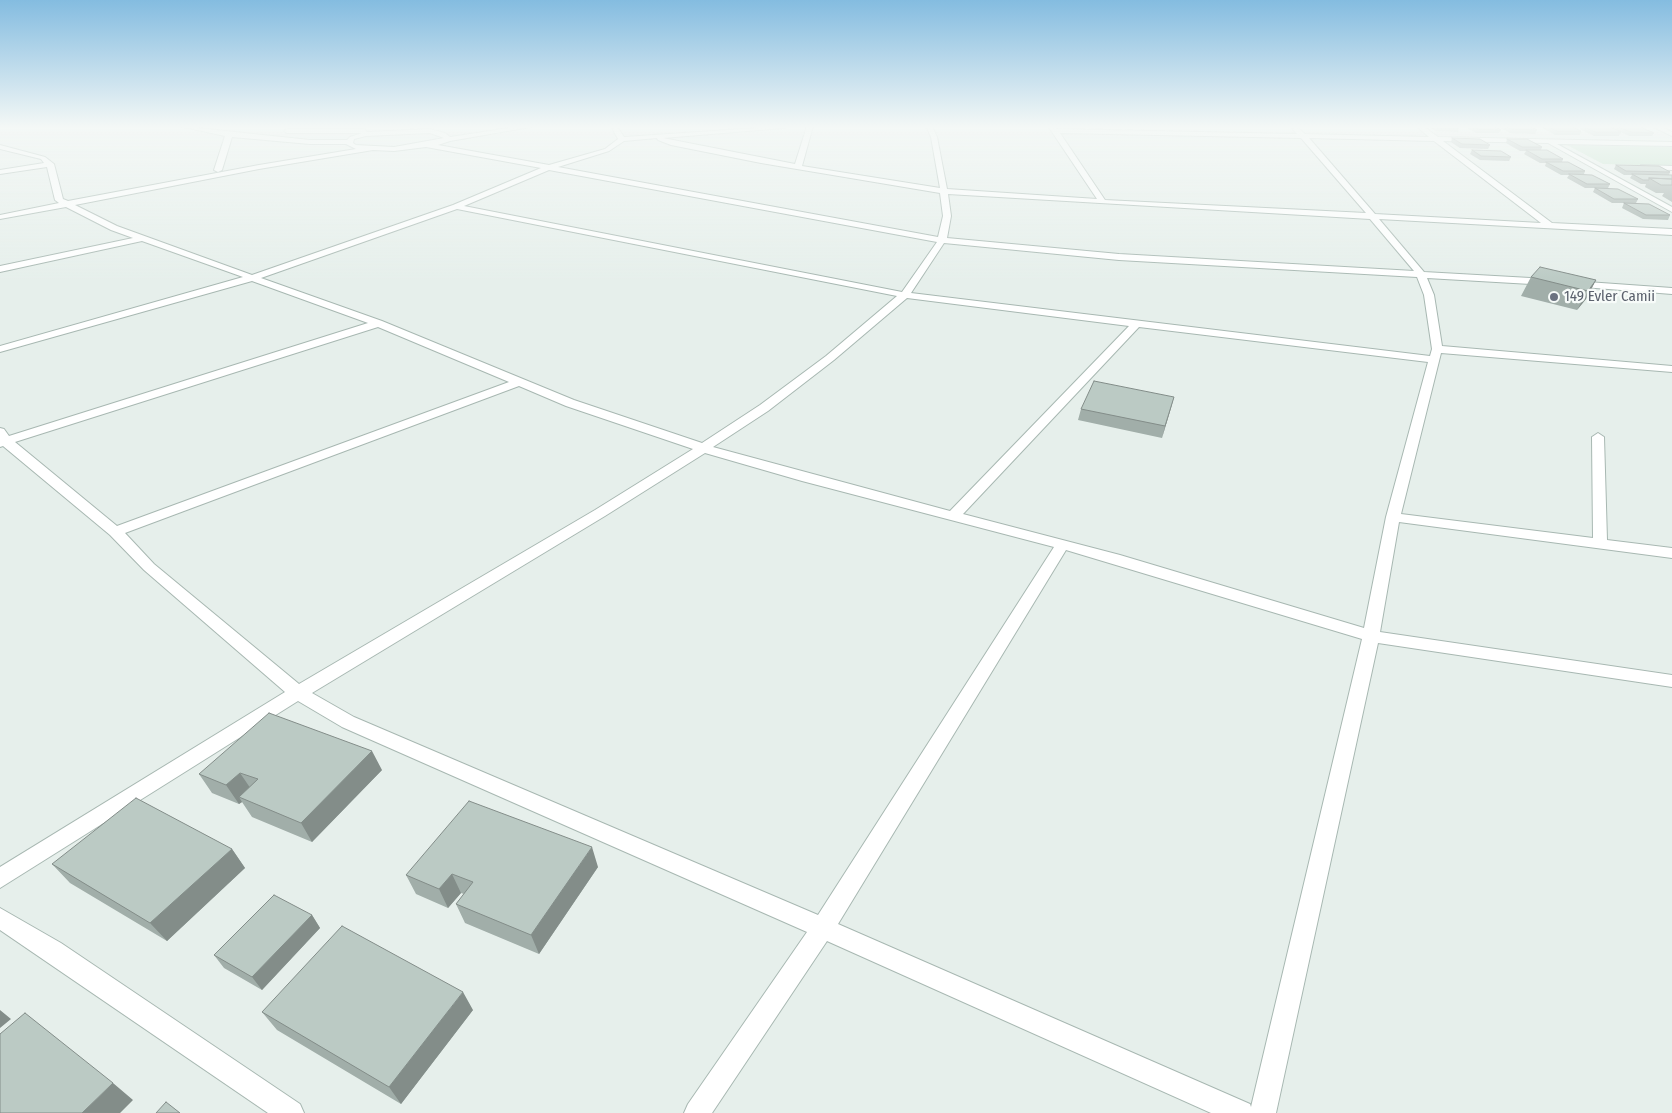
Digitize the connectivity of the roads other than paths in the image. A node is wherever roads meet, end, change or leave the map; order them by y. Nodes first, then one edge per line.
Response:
1 (55, 178) edge
2 (180, 178) edge
3 (198, 178) edge
4 (524, 178) edge
5 (602, 178) edge
6 (865, 178) edge
7 (942, 178) edge
8 (1087, 178) edge
9 (1339, 178) edge
10 (1488, 178) edge
11 (1615, 178) edge
12 (944, 191) junction
13 (63, 202) junction
14 (1103, 202) junction
15 (456, 207) junction
16 (1672, 210) edge
17 (0, 211) edge
18 (1370, 216) junction
19 (0, 217) edge
20 (1549, 225) junction
21 (1672, 232) edge
22 (143, 238) junction
23 (942, 240) junction
24 (0, 269) edge
25 (1420, 273) junction
26 (251, 278) junction
27 (1556, 283) edge
28 (1565, 283) edge
29 (1672, 291) edge
30 (905, 295) junction
31 (378, 323) junction
32 (1136, 324) junction
33 (0, 349) edge
34 (1436, 354) junction
35 (1672, 369) edge
36 (518, 382) junction
37 (1598, 436) dead end
38 (2, 439) edge
39 (703, 448) junction
40 (954, 516) junction
41 (1393, 517) junction
42 (115, 532) junction
43 (1600, 543) junction
44 (1062, 545) junction
45 (1672, 552) edge
46 (1371, 636) junction
47 (1672, 681) edge
48 (298, 693) junction
49 (0, 878) edge
50 (0, 918) edge
51 (823, 928) junction
52 (291, 1113) edge
53 (697, 1113) edge
54 (1241, 1113) edge
55 (1263, 1113) edge

1 - 13 street
2 - 13 street
3 - 13 street
4 - 15 street
5 - 23 street
6 - 12 street
7 - 12 street
8 - 14 street
9 - 18 street
10 - 20 street
11 - 16 street
12 - 14 street
12 - 23 street
13 - 17 street
13 - 19 street
13 - 22 street
14 - 18 street
15 - 26 street
15 - 30 street
18 - 20 street
18 - 25 street
20 - 21 street
22 - 24 street
22 - 26 street
23 - 25 street
23 - 30 street
25 - 27 street
25 - 34 street
26 - 31 street
26 - 33 street
28 - 29 street
30 - 32 street
30 - 39 street
31 - 36 street
31 - 38 street
32 - 34 street
32 - 40 street
34 - 35 street
34 - 41 street
36 - 39 street
36 - 42 street
37 - 43 street
38 - 42 street
39 - 40 street
39 - 48 street
40 - 44 street
41 - 43 street
41 - 46 street
42 - 48 street
43 - 45 street
44 - 46 street
44 - 51 street
46 - 47 street
46 - 55 street
48 - 49 street
48 - 51 street
50 - 52 street
51 - 53 street
51 - 54 street

